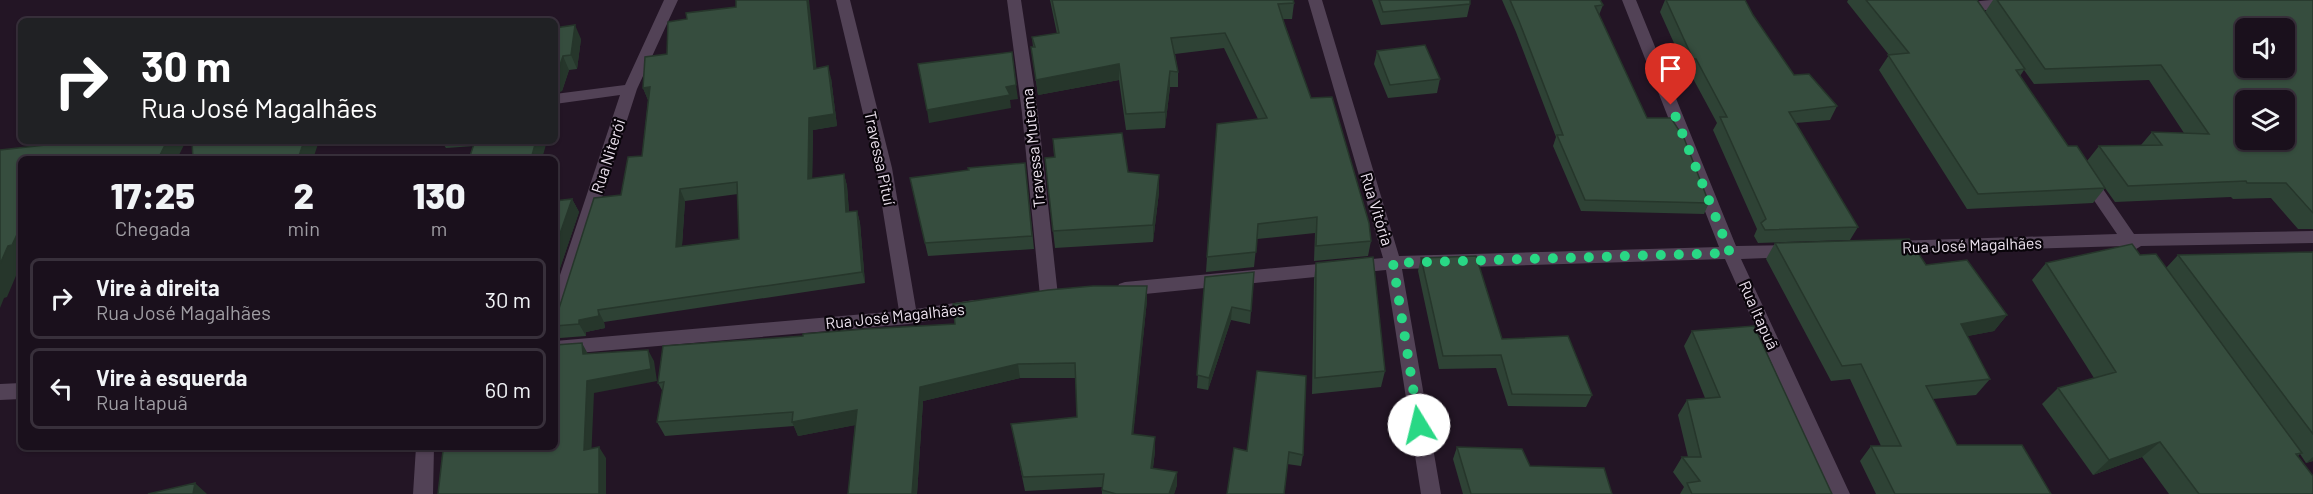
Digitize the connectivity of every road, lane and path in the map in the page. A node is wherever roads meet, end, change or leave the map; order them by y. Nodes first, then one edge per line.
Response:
1 (671, 0) edge
2 (843, 0) edge
3 (1014, 0) edge
4 (1315, 0) edge
5 (1629, 0) edge
6 (2026, 2) edge
7 (1969, 3) edge
8 (1984, 25) edge
9 (630, 89) junction
10 (558, 99) edge
11 (2076, 162) edge
12 (2313, 237) edge
13 (2129, 240) junction
14 (1883, 248) edge
15 (1812, 250) edge
16 (1730, 253) junction
17 (2143, 259) edge
18 (1393, 263) junction
19 (1108, 290) edge
20 (1049, 296) edge
21 (991, 305) edge
22 (558, 307) edge
23 (909, 317) junction
24 (558, 348) edge
25 (18, 391) edge
26 (0, 392) edge
27 (425, 450) edge
28 (423, 494) edge
29 (1431, 494) edge
30 (1840, 494) edge

1 - 9 street, Rua Niterói
2 - 23 street, Travessa Pituí
3 - 20 street, Travessa Mutema
4 - 18 street, Rua Vitória
5 - 16 street, Rua Itapuã
6 - 7 street
7 - 8 street
9 - 10 street
9 - 22 street, Rua Niterói
11 - 13 street
12 - 13 street, Rua José Magalhães
13 - 14 street, Rua José Magalhães
13 - 17 street
15 - 16 street
16 - 18 street
16 - 30 street, Rua Itapuã
18 - 19 street
18 - 29 street, Rua Vitória
21 - 23 street, Rua José Magalhães
23 - 24 street, Rua José Magalhães
25 - 26 street
27 - 28 street

